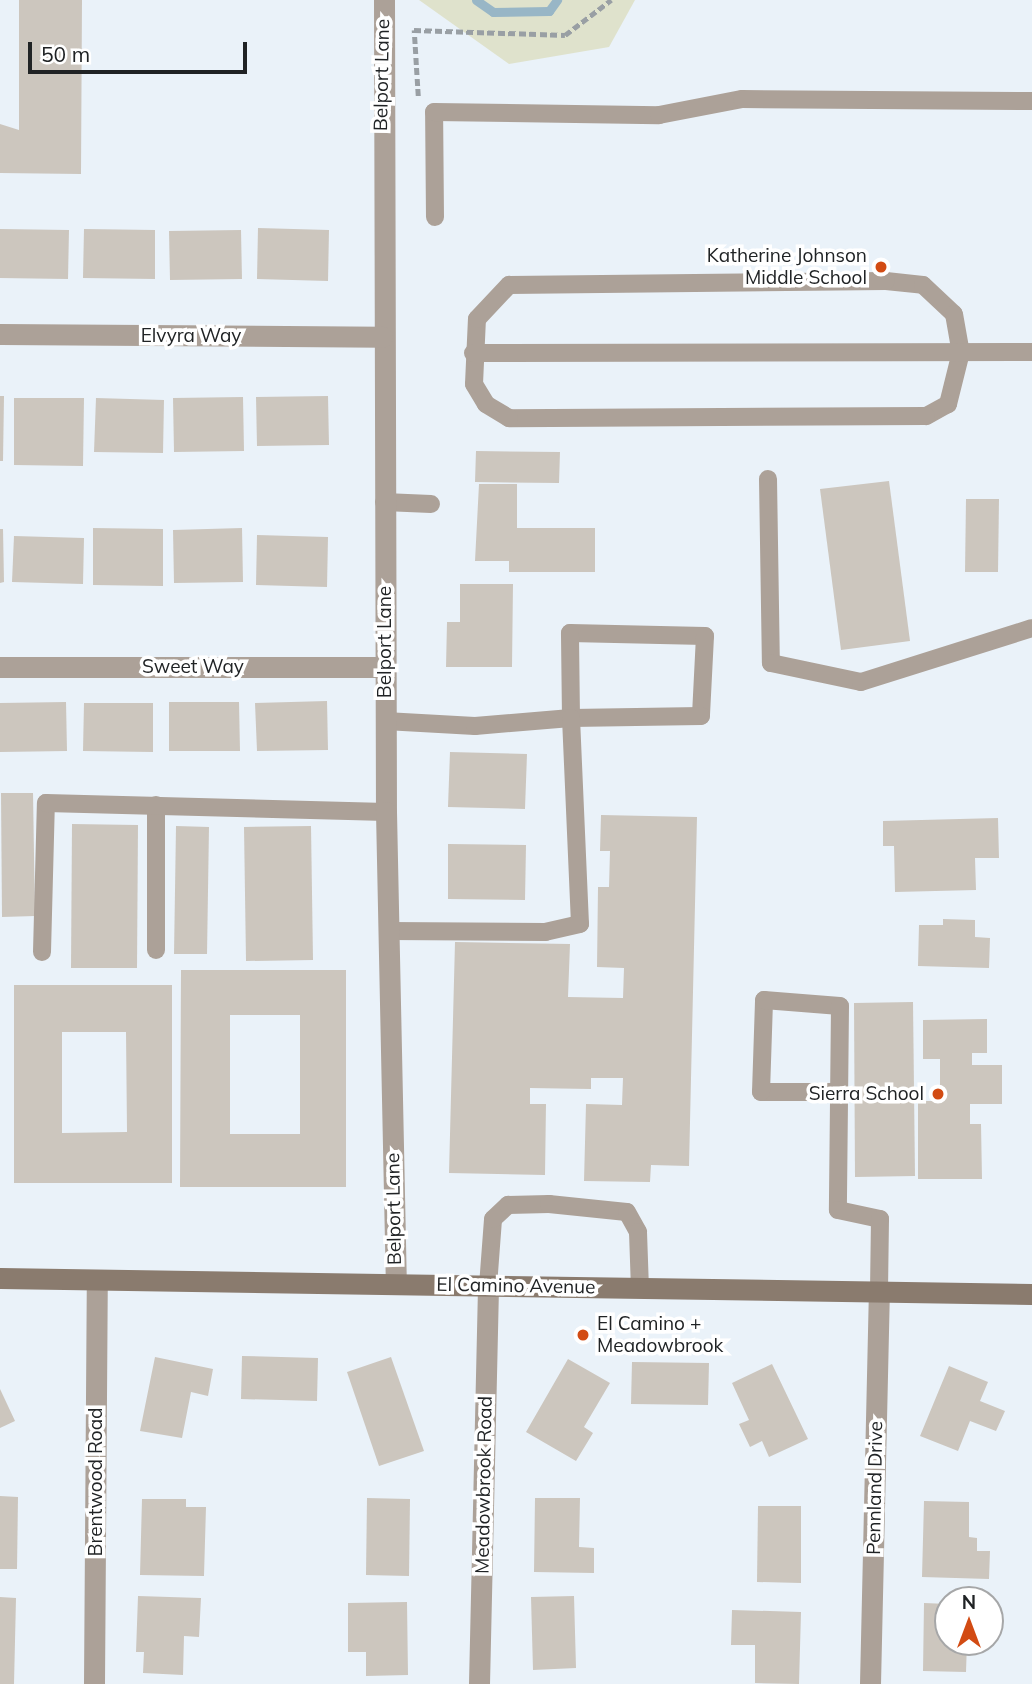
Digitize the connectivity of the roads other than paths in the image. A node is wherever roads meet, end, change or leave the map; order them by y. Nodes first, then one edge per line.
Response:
1 (384, 0) edge
2 (1032, 101) edge
3 (435, 217) dead end
4 (0, 334) edge
5 (382, 337) junction
6 (961, 352) junction
7 (1032, 352) edge
8 (473, 354) junction
9 (768, 479) dead end
10 (384, 502) junction
11 (431, 504) dead end
12 (1032, 628) edge
13 (0, 667) edge
14 (385, 667) junction
15 (571, 718) junction
16 (385, 721) junction
17 (156, 805) junction
18 (386, 811) junction
19 (388, 931) junction
20 (156, 950) dead end
21 (42, 952) dead end
22 (839, 1092) junction
23 (0, 1278) edge
24 (97, 1280) junction
25 (396, 1284) junction
26 (488, 1286) junction
27 (640, 1288) junction
28 (880, 1292) junction
29 (1032, 1294) edge
30 (94, 1684) edge
31 (479, 1684) edge
32 (870, 1684) edge

1 - 5 street, Belport Lane
2 - 3 lane
4 - 5 street, Elvyra Way
5 - 10 street, Belport Lane
6 - 7 lane
6 - 8 lane
6 - 8 lane
6 - 8 lane
9 - 12 lane
10 - 11 lane
10 - 14 street, Belport Lane
13 - 14 street, Sweet Way
14 - 16 street, Belport Lane
15 - 15 lane
15 - 16 lane
15 - 19 lane
16 - 18 street, Belport Lane
17 - 18 lane
17 - 20 lane
17 - 21 lane
18 - 19 street, Belport Lane
19 - 25 street, Belport Lane
22 - 22 lane
22 - 28 lane
23 - 24 main road, El Camino Avenue
24 - 25 main road, El Camino Avenue
24 - 30 street, Brentwood Road
25 - 26 main road, El Camino Avenue
26 - 27 main road, El Camino Avenue
26 - 27 lane
26 - 31 street, Meadowbrook Road
27 - 28 main road, El Camino Avenue
28 - 29 main road, El Camino Avenue
28 - 32 street, Pennland Drive

